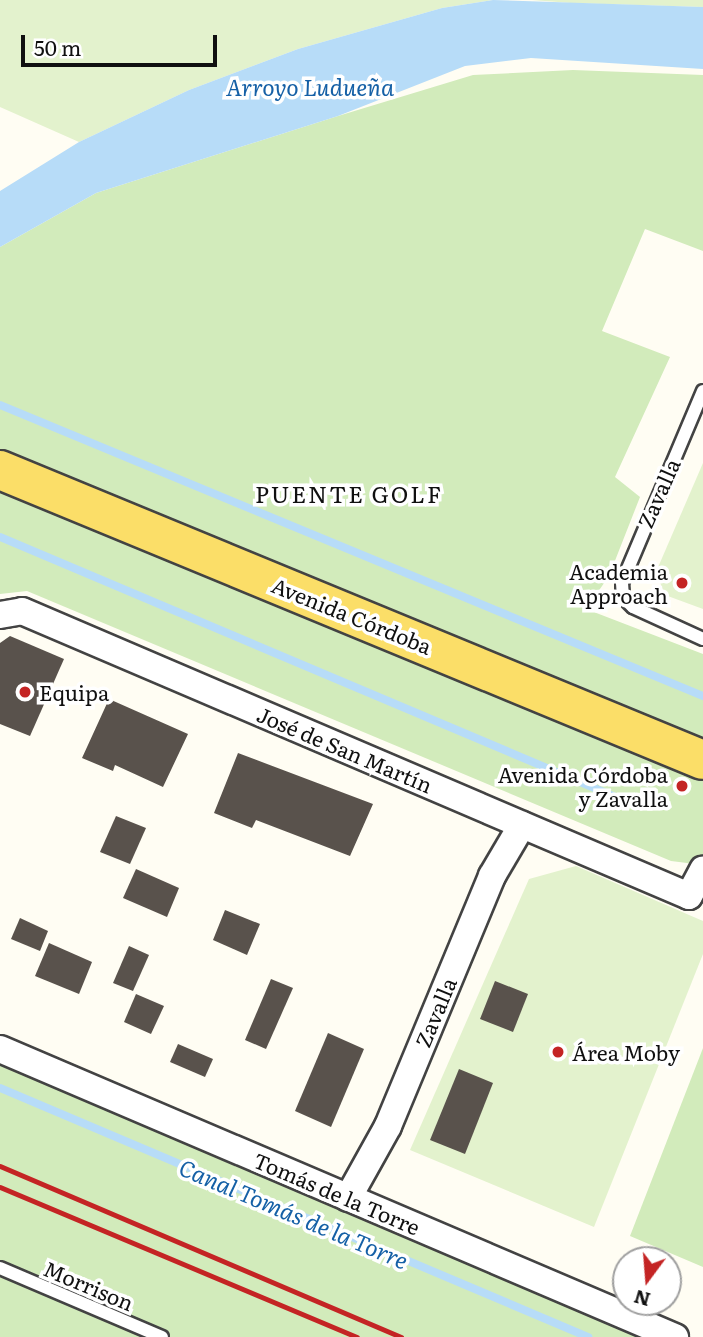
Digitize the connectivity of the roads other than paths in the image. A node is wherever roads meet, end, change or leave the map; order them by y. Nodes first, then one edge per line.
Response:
1 (703, 391) edge
2 (0, 470) edge
3 (0, 615) edge
4 (703, 639) edge
5 (703, 760) edge
6 (522, 825) junction
7 (703, 870) edge
8 (0, 1049) edge
9 (348, 1198) junction
10 (0, 1268) edge
11 (162, 1337) edge
12 (675, 1337) edge

1 - 4 lane, Zavalla
2 - 5 main road, Avenida Córdoba
3 - 6 street, José de San Martín
6 - 7 street, José de San Martín
6 - 9 street, Zavalla
8 - 9 street, Tomás de la Torre
9 - 12 street, Tomás de la Torre
10 - 11 lane, Morrison

